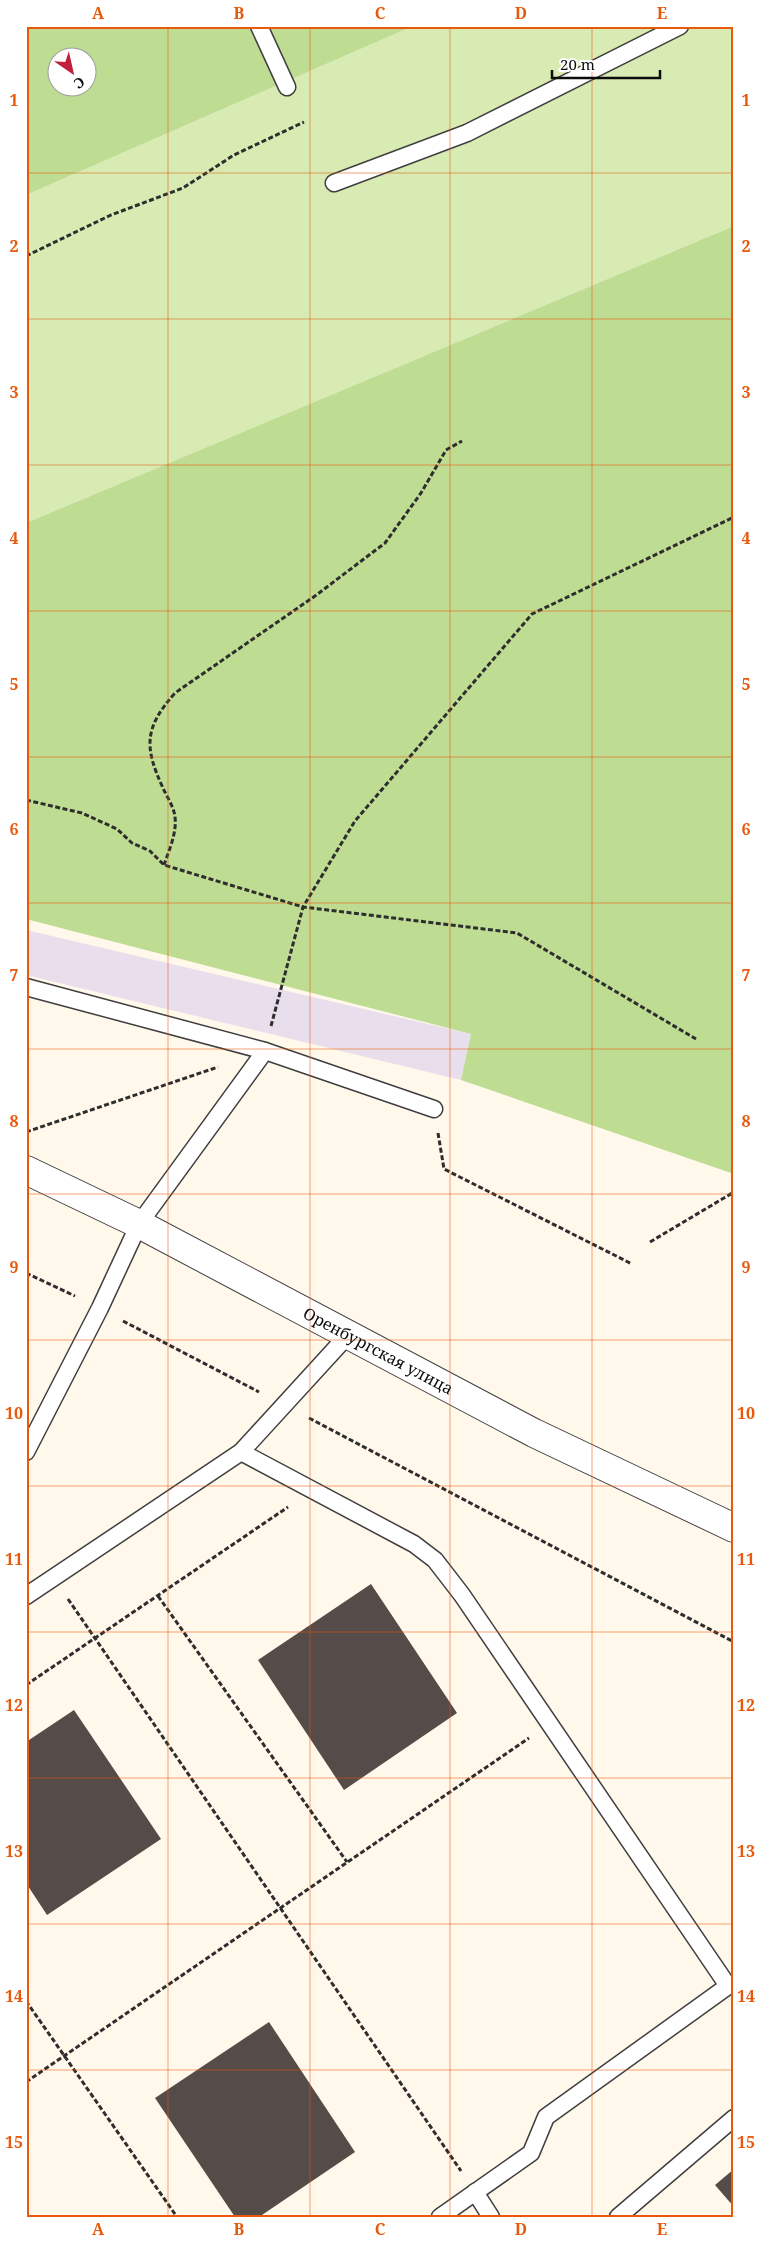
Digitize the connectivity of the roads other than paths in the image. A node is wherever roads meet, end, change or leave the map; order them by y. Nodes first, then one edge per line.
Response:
1 (259, 26) edge
2 (680, 26) edge
3 (287, 87) dead end
4 (334, 183) dead end
5 (26, 987) edge
6 (265, 1051) junction
7 (434, 1109) road end
8 (26, 1170) edge
9 (139, 1224) junction
10 (348, 1335) junction
11 (26, 1452) edge
12 (241, 1452) junction
13 (734, 1528) edge
14 (26, 1596) edge
15 (734, 2118) edge
16 (475, 2192) junction
17 (440, 2217) edge
18 (492, 2217) edge
19 (618, 2217) edge

1 - 3 lane
2 - 4 lane
5 - 6 lane
6 - 7 lane
6 - 9 lane
8 - 9 street, Оренбургская улица
9 - 10 street, Оренбургская улица
9 - 11 lane
10 - 12 lane
10 - 13 street, Оренбургская улица
12 - 14 lane
12 - 16 lane
15 - 19 lane
16 - 17 lane
16 - 18 lane

